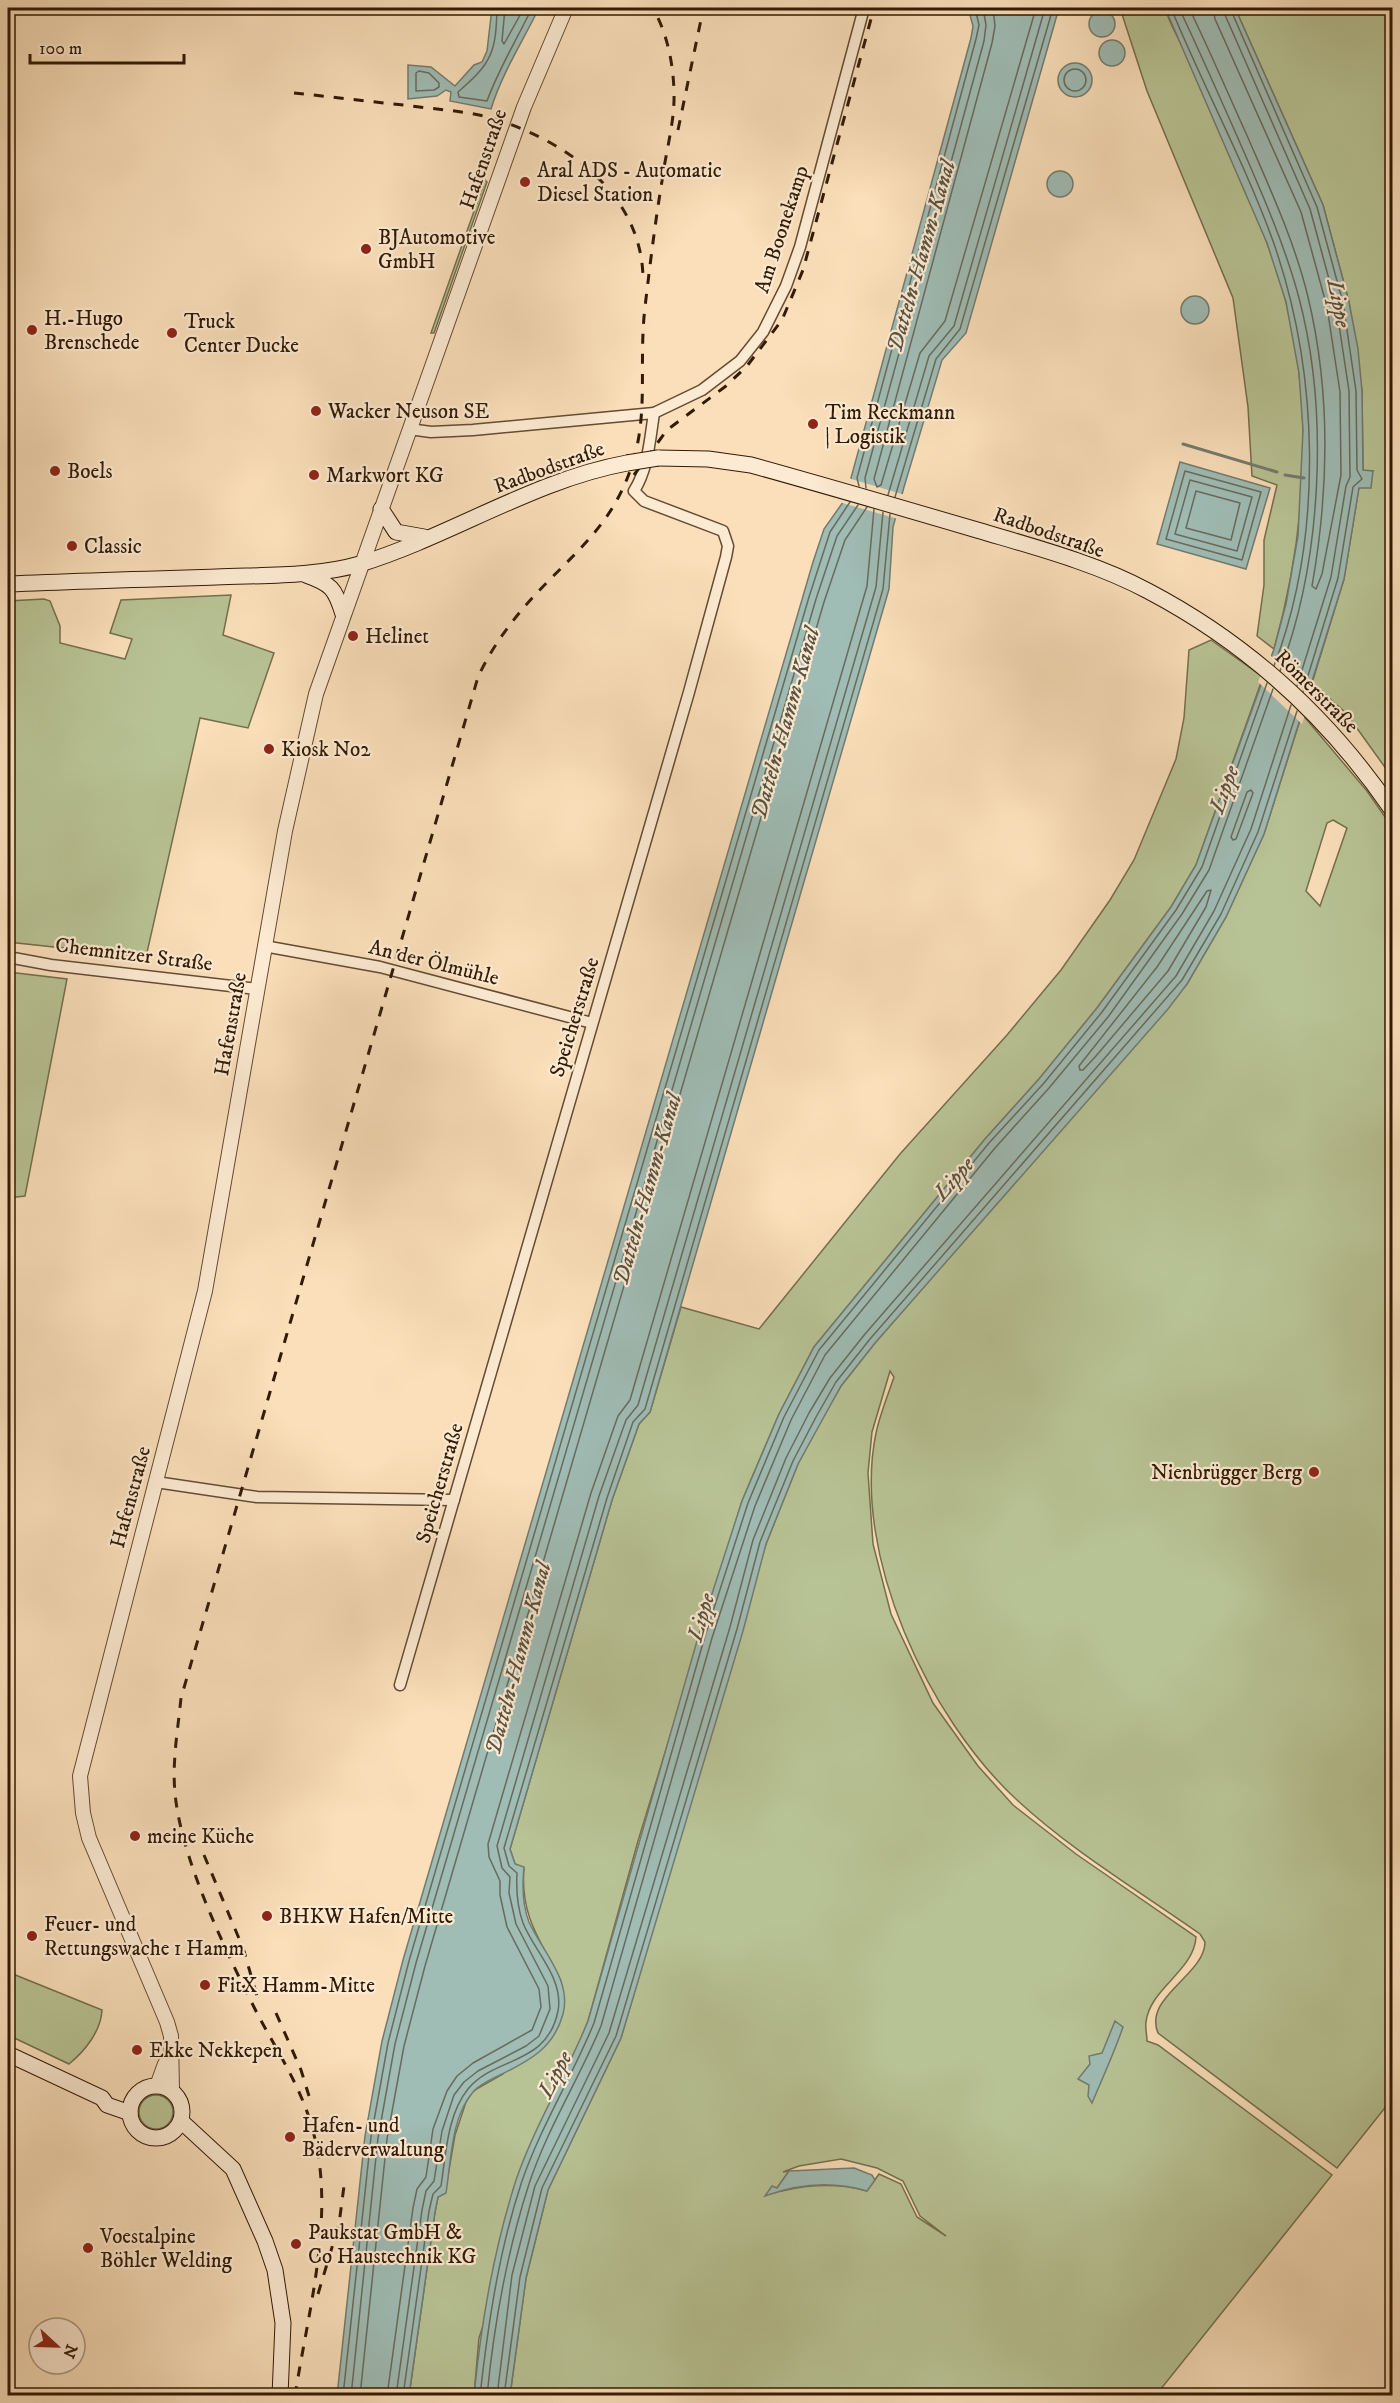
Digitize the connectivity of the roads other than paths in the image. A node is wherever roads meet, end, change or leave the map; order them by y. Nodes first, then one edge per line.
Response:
1 (566, 8) edge
2 (864, 8) edge
3 (654, 413) junction
4 (409, 429) junction
5 (381, 509) junction
6 (428, 537) junction
7 (360, 564) junction
8 (300, 573) junction
9 (8, 584) edge
10 (343, 614) junction
11 (1256, 659) joint
12 (1392, 810) edge
13 (264, 946) junction
14 (8, 957) edge
15 (257, 989) junction
16 (592, 1023) junction
17 (156, 1482) junction
18 (454, 1500) junction
19 (400, 1685) dead end
20 (8, 2054) edge
21 (170, 2060) junction
22 (157, 2086) junction
23 (172, 2091) junction
24 (131, 2107) junction
25 (177, 2127) junction
26 (280, 2396) edge

1 - 4 street, Hafenstraße
2 - 3 street, Am Boonekamp
3 - 4 street, Am Boonekamp
3 - 16 street, Speicherstraße
4 - 5 street, Hafenstraße
5 - 6 main road
5 - 7 street, Hafenstraße
6 - 7 main road, Radbodstraße
6 - 11 main road, Radbodstraße, bridge
7 - 8 main road, Radbodstraße
7 - 10 street, Hafenstraße
8 - 9 main road, Radbodstraße
8 - 10 main road
10 - 13 street, Hafenstraße
11 - 12 main road, Römerstraße
13 - 15 street, Hafenstraße
13 - 16 street, An der Ölmühle
14 - 15 street, Chemnitzer Straße
15 - 17 street, Hafenstraße
16 - 18 street, Speicherstraße
17 - 18 street
17 - 21 street, Hafenstraße
18 - 19 street, Speicherstraße
20 - 24 main road
21 - 22 street, Hafenstraße
21 - 23 street, Hafenstraße
22 - 23 main road
22 - 24 main road
23 - 25 main road
24 - 25 main road
25 - 26 main road

